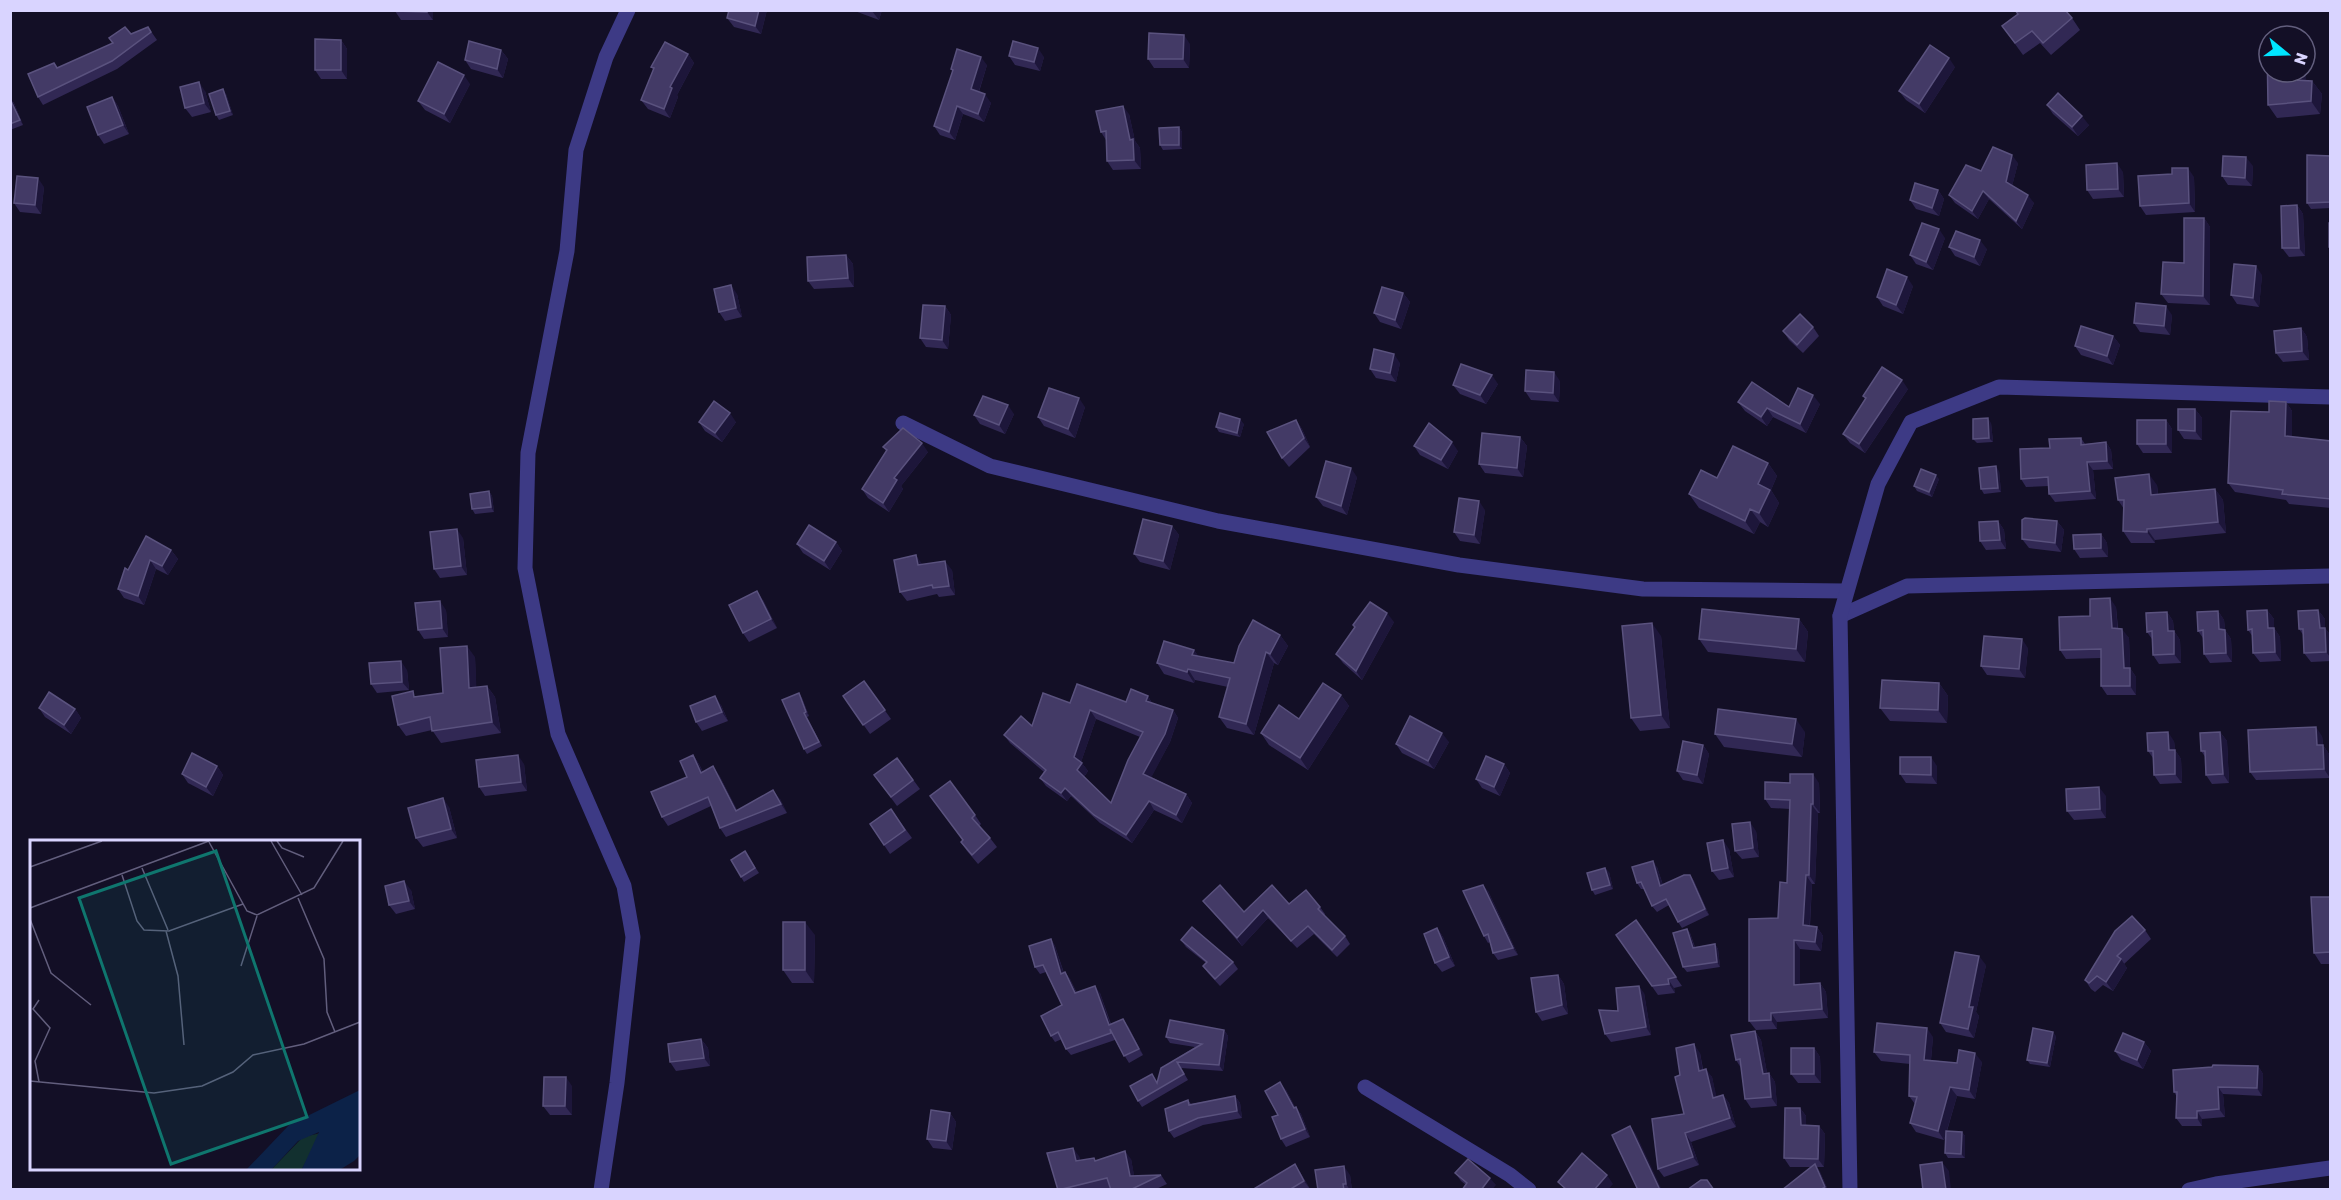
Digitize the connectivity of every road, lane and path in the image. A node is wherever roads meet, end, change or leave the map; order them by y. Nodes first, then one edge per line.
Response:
1 (628, 10) edge
2 (2331, 397) edge
3 (903, 423) dead end
4 (2331, 576) edge
5 (1846, 591) junction
6 (1840, 616) junction
7 (1365, 1087) dead end
8 (2331, 1168) edge
9 (601, 1190) edge
10 (1529, 1190) edge
11 (1850, 1190) edge
12 (2188, 1190) edge

1 - 9 street
2 - 5 street
3 - 5 street
4 - 6 street
5 - 6 street
6 - 11 street
7 - 10 street
8 - 12 street

